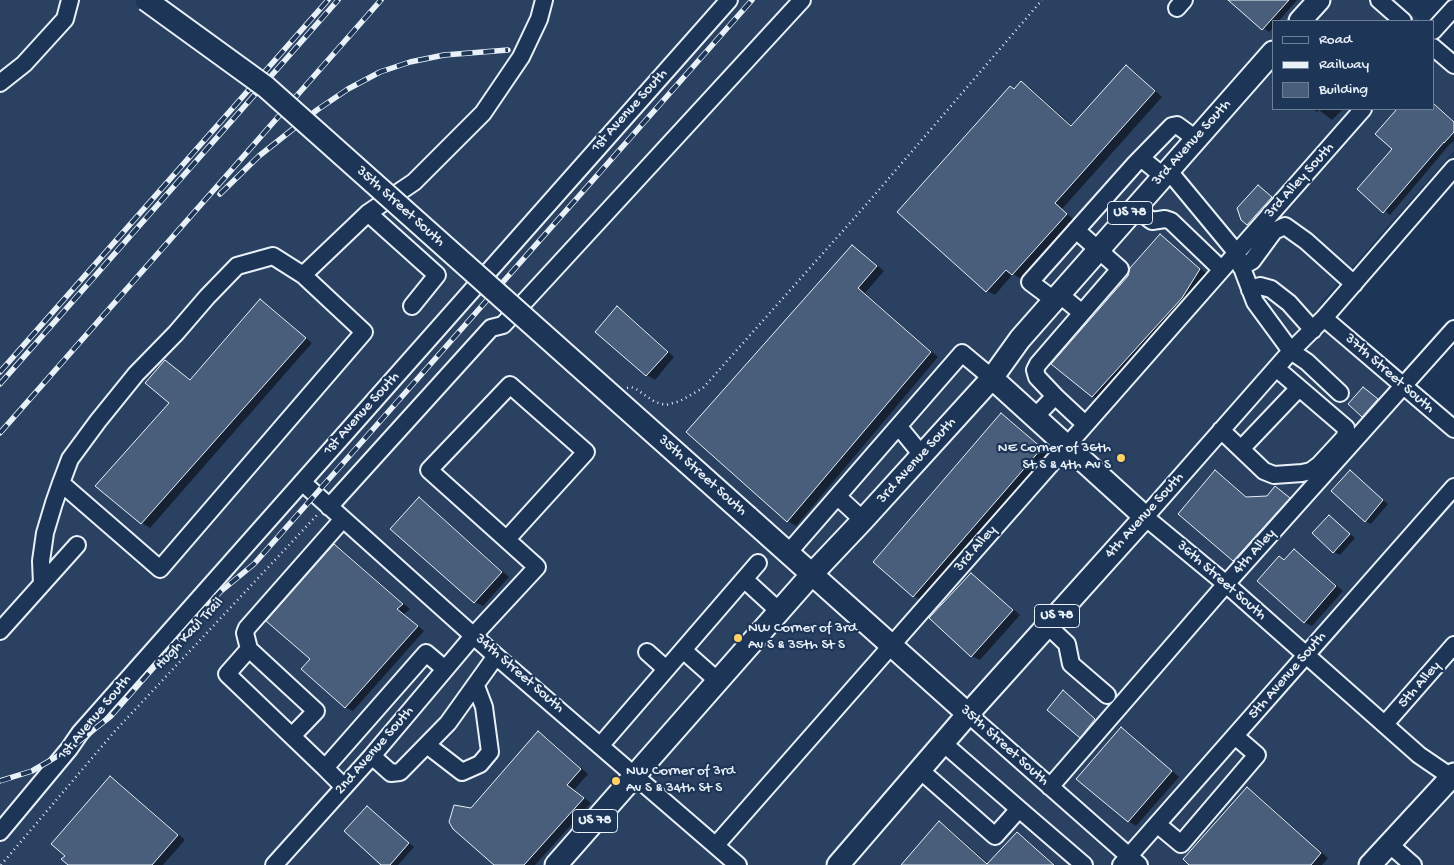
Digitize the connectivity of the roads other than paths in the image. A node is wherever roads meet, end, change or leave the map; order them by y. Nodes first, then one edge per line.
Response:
1 (70, 0) edge
2 (146, 0) edge
3 (544, 0) edge
4 (729, 0) edge
5 (802, 0) edge
6 (1319, 0) edge
7 (1379, 0) edge
8 (1454, 8) edge
9 (1301, 20) edge
10 (1403, 20) edge
11 (1434, 30) edge
12 (1434, 47) edge
13 (1272, 53) edge
14 (1454, 65) edge
15 (0, 84) edge
16 (1362, 110) edge
17 (1196, 139) junction
18 (1141, 158) junction
19 (1454, 168) edge
20 (1165, 173) junction
21 (1135, 208) junction
22 (368, 213) junction
23 (1076, 230) junction
24 (1098, 249) junction
25 (1238, 260) junction
26 (1221, 269) junction
27 (303, 276) junction
28 (479, 282) junction
29 (1354, 284) junction
30 (1250, 290) junction
31 (1057, 297) junction
32 (412, 306) dead end
33 (515, 313) junction
34 (1082, 313) junction
35 (1318, 324) junction
36 (1454, 329) edge
37 (1291, 350) junction
38 (1276, 368) junction
39 (992, 378) junction
40 (1404, 387) junction
41 (1299, 388) junction
42 (1340, 393) dead end
43 (1055, 396) junction
44 (1035, 417) junction
45 (1085, 424) junction
46 (899, 427) junction
47 (1454, 429) edge
48 (1221, 430) junction
49 (1067, 445) junction
50 (1241, 449) junction
51 (922, 455) junction
52 (302, 482) junction
53 (61, 483) junction
54 (1454, 487) edge
55 (838, 497) junction
56 (325, 509) junction
57 (1145, 517) junction
58 (343, 518) junction
59 (863, 520) junction
60 (507, 539) junction
61 (77, 545) dead end
62 (788, 553) junction
63 (758, 563) dead end
64 (812, 574) junction
65 (744, 579) junction
66 (42, 584) junction
67 (1226, 584) junction
68 (779, 611) junction
69 (1048, 626) junction
70 (0, 631) edge
71 (474, 636) junction
72 (1454, 645) edge
73 (891, 646) junction
74 (250, 649) junction
75 (683, 650) junction
76 (646, 652) dead end
77 (496, 656) junction
78 (1306, 656) junction
79 (445, 669) junction
80 (666, 669) junction
81 (718, 681) junction
82 (476, 686) junction
83 (1107, 695) dead end
84 (968, 714) junction
85 (1385, 724) junction
86 (292, 736) junction
87 (1235, 736) junction
88 (943, 743) junction
89 (427, 745) junction
90 (600, 746) junction
91 (372, 756) junction
92 (325, 768) junction
93 (920, 770) junction
94 (634, 776) junction
95 (1453, 776) edge
96 (344, 787) junction
97 (1050, 787) junction
98 (1019, 809) junction
99 (1157, 824) junction
100 (0, 832) edge
101 (1389, 844) junction
102 (716, 845) junction
103 (1129, 862) edge
104 (1082, 864) edge
105 (274, 865) edge
106 (556, 865) edge
107 (738, 865) edge
108 (838, 865) edge
109 (1370, 865) edge
110 (1413, 865) edge

1 - 15 street
2 - 62 main road, 35th Street South, bridge
3 - 22 street
4 - 28 street, 1st Avenue South
5 - 33 street
6 - 9 main road
7 - 10 street
8 - 11 street
12 - 14 street
13 - 17 main road, 3rd Avenue South / US 78
16 - 25 street, 3rd Alley South
17 - 18 street
17 - 20 main road, 3rd Avenue South / US 78
18 - 20 street
18 - 23 street
19 - 29 street, 4th Avenue South
20 - 21 main road, 3rd Avenue South / US 78
20 - 25 street
21 - 24 main road, 3rd Avenue South / US 78
21 - 26 street
22 - 27 street
22 - 32 street
23 - 24 street
23 - 31 street
24 - 31 main road, 3rd Avenue South / US 78
24 - 34 street
25 - 26 street, 3rd Alley
25 - 29 street
25 - 30 street
26 - 45 street, 3rd Alley
27 - 53 street
27 - 53 street
28 - 33 street
28 - 52 street, 1st Avenue South
29 - 35 street, 4th Avenue South
30 - 35 street, 37th Street South
30 - 37 street
31 - 34 street
31 - 39 main road, 3rd Avenue South / US 78
33 - 56 street
34 - 43 street
35 - 37 street, 4th Avenue South
35 - 40 street, 37th Street South
36 - 40 street, 4th Alley
37 - 38 street, 4th Avenue South
37 - 42 street
38 - 41 street
38 - 48 street, 4th Avenue South
39 - 44 main road, 36th Street South
39 - 46 street
39 - 51 main road, 3rd Avenue South / US 78
40 - 47 street, 37th Street South
40 - 67 street, 4th Alley
41 - 50 street
41 - 50 street
43 - 44 street
43 - 45 street
44 - 49 main road, 36th Street South
45 - 49 street, 3rd Alley
46 - 51 street
46 - 55 street
48 - 50 street
48 - 57 street, 4th Avenue South
49 - 57 main road, 36th Street South
49 - 73 street, 3rd Alley
51 - 59 main road, 3rd Avenue South / US 78
52 - 56 street, 34th Street South
52 - 100 street, 1st Avenue South
53 - 66 street
54 - 78 street, 5th Avenue South
55 - 59 street
55 - 62 street
56 - 58 street, 34th Street South
57 - 67 street, 36th Street South
57 - 69 main road, 4th Avenue South / US 78
58 - 71 street, 34th Street South
58 - 74 street
59 - 64 main road, 3rd Avenue South / US 78
60 - 60 street
60 - 71 street, 2nd Avenue South
61 - 66 street
62 - 64 main road, 35th Street South
63 - 65 street
64 - 68 main road, 3rd Avenue South / US 78
64 - 73 main road, 35th Street South
65 - 68 street
65 - 75 street
66 - 70 street
67 - 78 street, 36th Street South
67 - 97 street, 4th Alley
68 - 81 main road, 3rd Avenue South / US 78
69 - 83 street
69 - 84 main road, 4th Avenue South / US 78
71 - 77 street, 34th Street South
71 - 79 street, 2nd Avenue South
72 - 85 street, 5th Alley
73 - 84 main road, 35th Street South
73 - 102 street, 3rd Alley
74 - 86 street
74 - 86 street
75 - 80 street
75 - 81 street
76 - 80 street
77 - 82 street
77 - 90 street, 34th Street South
78 - 85 street, 36th Street South
78 - 87 street, 5th Avenue South
79 - 91 street, 2nd Avenue South
79 - 92 street
80 - 90 street
81 - 94 main road, 3rd Avenue South / US 78
82 - 89 street
82 - 89 street
84 - 88 main road, 4th Avenue South / US 78
84 - 97 street, 35th Street South
85 - 95 street, 36th Street South
86 - 92 street
87 - 99 street, 5th Avenue South
87 - 99 street
88 - 93 main road, 4th Avenue South / US 78
88 - 98 street
89 - 91 street
90 - 94 street, 34th Street South
91 - 96 street, 2nd Avenue South
92 - 96 street
93 - 98 street
93 - 108 main road, 4th Avenue South / US 78
94 - 102 street, 34th Street South
94 - 106 main road, 3rd Avenue South / US 78
95 - 101 main road
96 - 105 street, 2nd Avenue South
97 - 103 street, 35th Street South
98 - 104 street
99 - 103 street, 5th Avenue South
101 - 109 main road
101 - 110 street
102 - 107 street, 34th Street South

